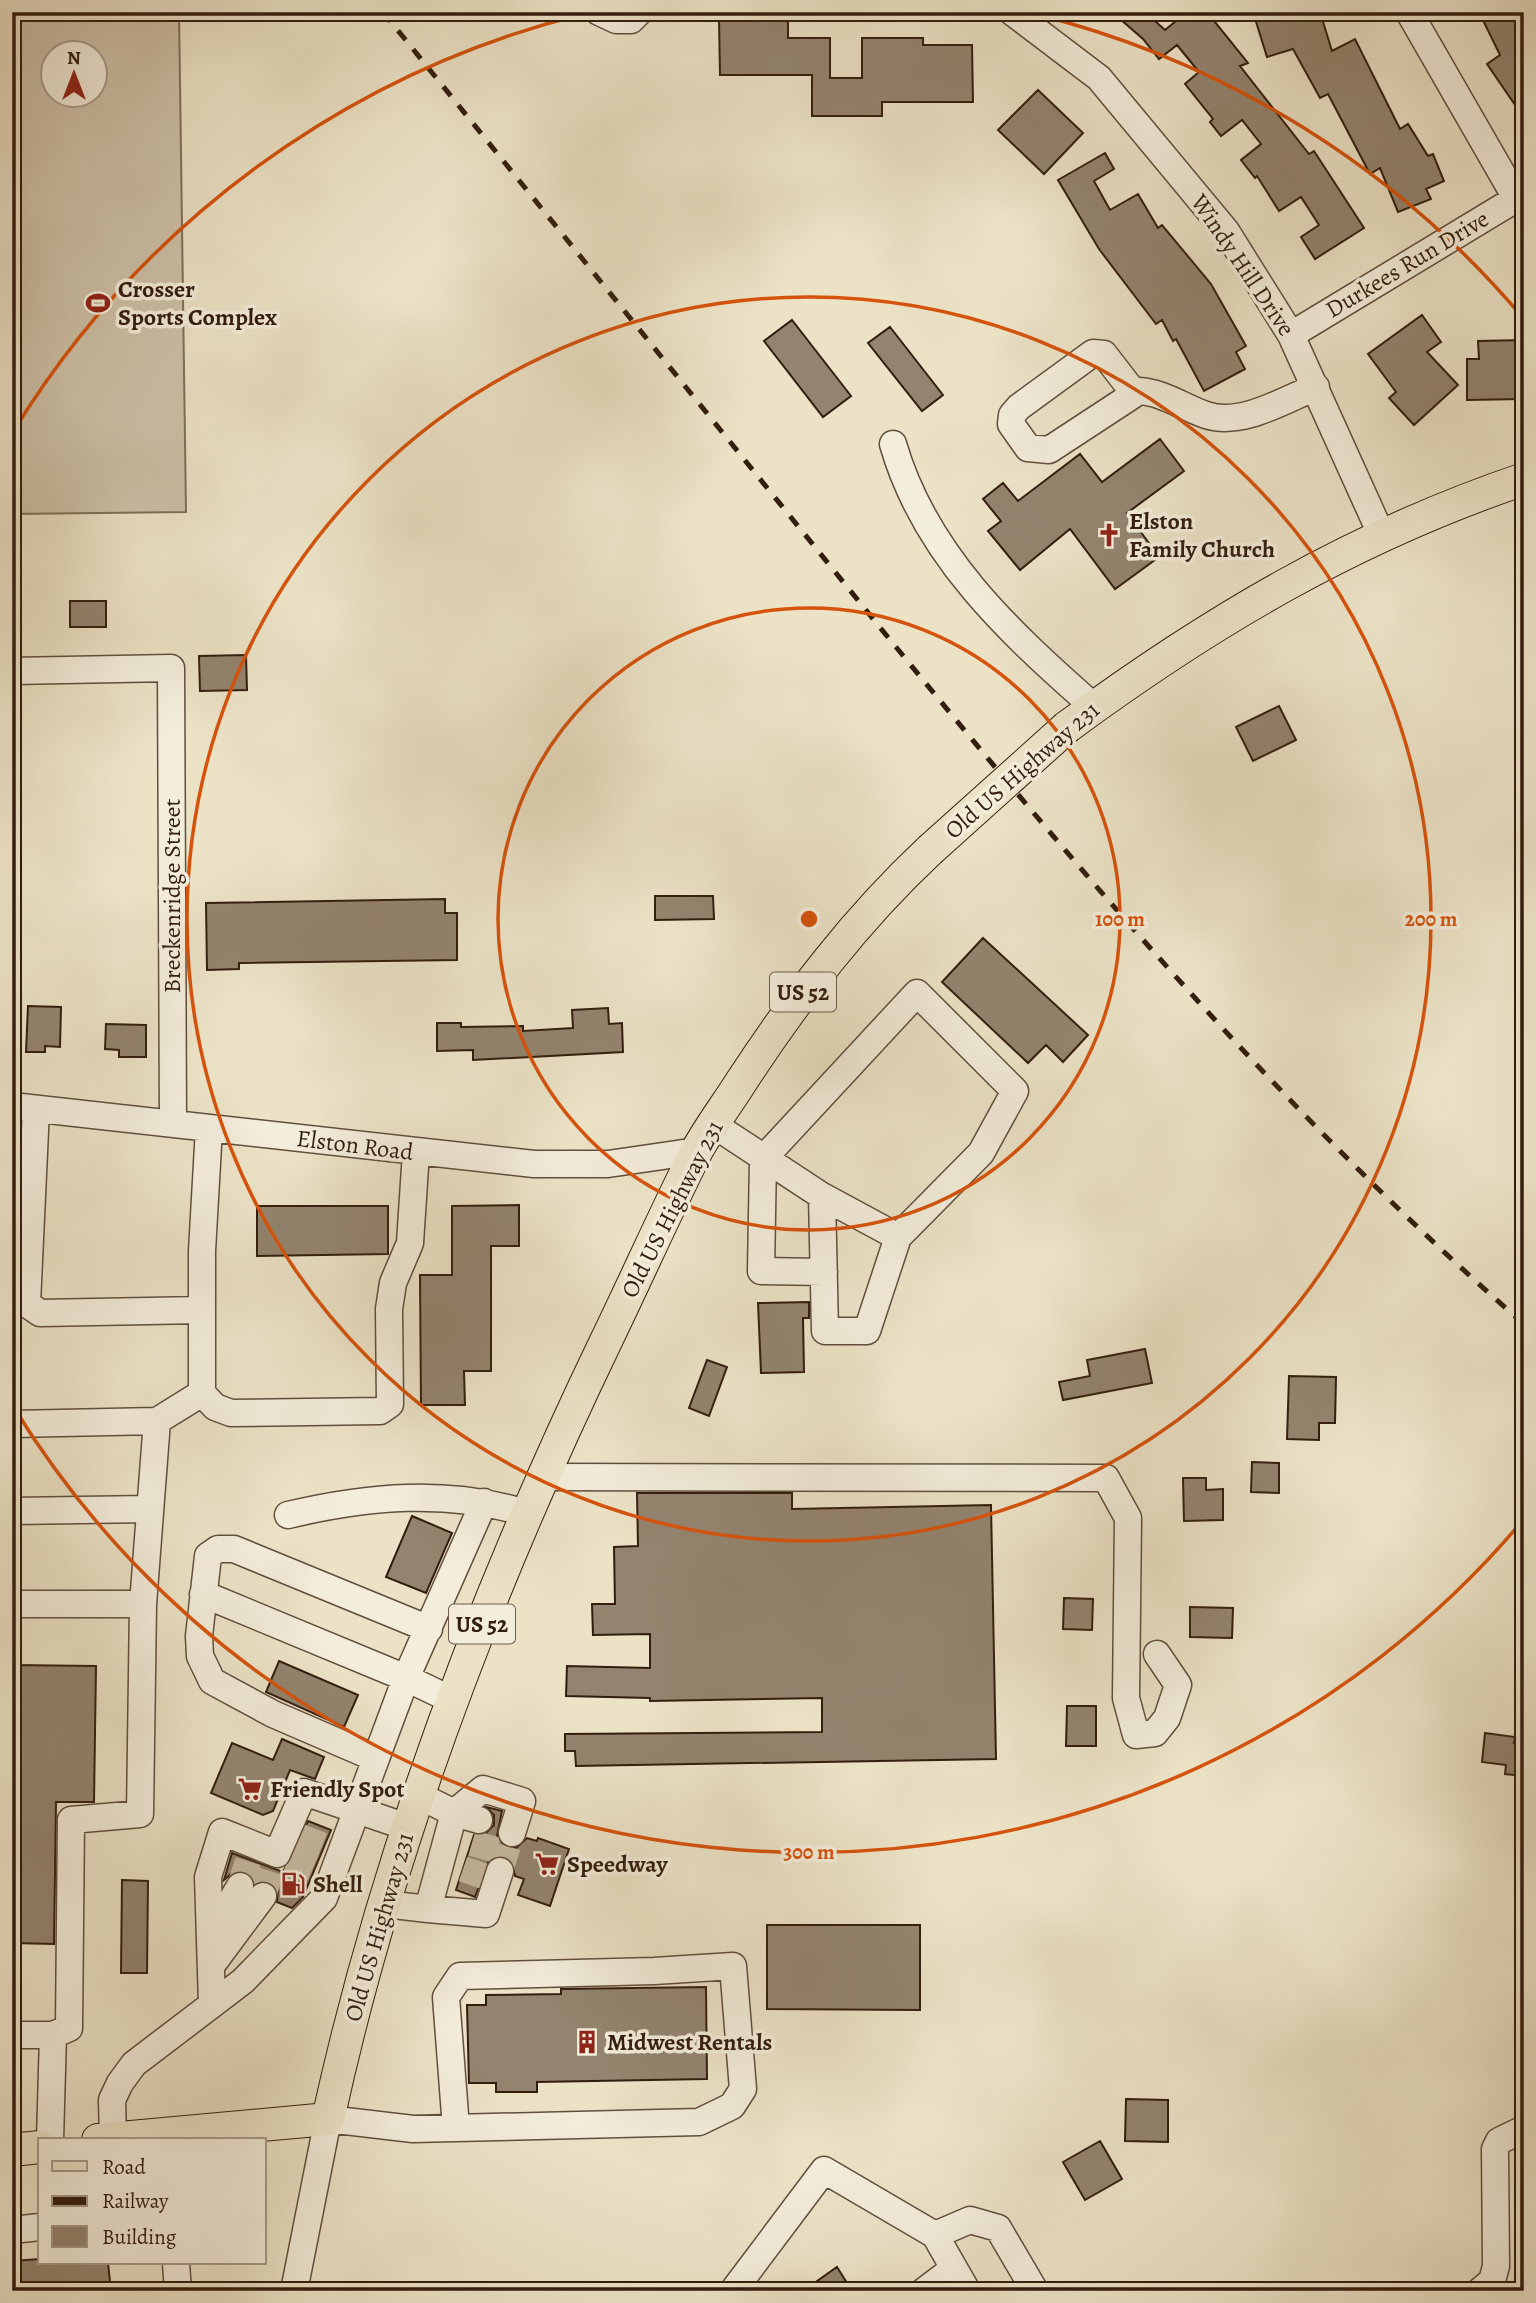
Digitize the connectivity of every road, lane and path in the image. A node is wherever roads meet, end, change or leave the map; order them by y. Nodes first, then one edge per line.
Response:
1 (599, 12) edge
2 (639, 12) edge
3 (1012, 12) edge
4 (1409, 12) edge
5 (1520, 196) edge
6 (1291, 335) junction
7 (1316, 387) junction
8 (1134, 393) dead end
9 (893, 444) dead end
10 (1524, 479) edge
11 (1381, 534) junction
12 (12, 671) edge
13 (1094, 707) junction
14 (24, 1108) edge
15 (173, 1124) junction
16 (209, 1128) junction
17 (705, 1138) junction
18 (416, 1152) junction
19 (763, 1159) junction
20 (822, 1196) junction
21 (898, 1237) junction
22 (824, 1272) junction
23 (202, 1310) junction
24 (202, 1393) junction
25 (156, 1421) junction
26 (12, 1424) edge
27 (541, 1477) junction
28 (484, 1502) junction
29 (150, 1509) junction
30 (12, 1511) edge
31 (526, 1513) junction
32 (288, 1515) dead end
33 (203, 1594) junction
34 (12, 1604) edge
35 (143, 1604) junction
36 (429, 1629) junction
37 (1157, 1654) dead end
38 (406, 1678) junction
39 (452, 1700) junction
40 (375, 1758) junction
41 (418, 1795) junction
42 (356, 1809) junction
43 (407, 1827) junction
44 (463, 1828) junction
45 (511, 1830) tunnel mouth
46 (495, 1877) tunnel mouth
47 (385, 1904) junction
48 (428, 1909) junction
49 (210, 1937) junction
50 (211, 1966) junction
51 (212, 2004) junction
52 (12, 2035) edge
53 (53, 2035) junction
54 (328, 2119) junction
55 (456, 2127) junction
56 (1524, 2129) edge
57 (50, 2138) edge
58 (105, 2138) edge
59 (116, 2138) edge
60 (38, 2147) edge
61 (12, 2150) edge
62 (38, 2227) edge
63 (12, 2230) edge
64 (935, 2235) junction
65 (176, 2264) edge
66 (960, 2280) edge
67 (178, 2291) edge
68 (294, 2291) edge
69 (733, 2291) edge
70 (924, 2291) edge
71 (1035, 2291) edge
72 (1480, 2291) edge

1 - 2 street
3 - 6 street, Windy Hill Drive
4 - 5 street
5 - 6 street, Durkees Run Drive
6 - 7 street, Windy Hill Drive
7 - 8 street
7 - 11 street, Windy Hill Drive
9 - 13 street
10 - 11 main road, Old US Highway 231 / US 52
11 - 13 main road, Old US Highway 231 / US 52
12 - 15 street, Breckenridge Street
13 - 17 main road, Old US Highway 231 / US 52, bridge
14 - 15 street, Elston Road
14 - 23 street
15 - 16 street, Elston Road
16 - 18 street, Elston Road
16 - 23 street
17 - 18 street, Elston Road
17 - 19 street
17 - 27 main road, Old US Highway 231 / US 52
18 - 24 street
19 - 20 street
19 - 21 street
19 - 22 street
20 - 21 street
20 - 22 street
21 - 22 street
23 - 24 street
24 - 25 street
25 - 26 street
25 - 29 street
27 - 31 main road, Old US Highway 231 / US 52
27 - 37 street
28 - 31 street
28 - 32 street
28 - 36 street
29 - 30 street
29 - 35 street
31 - 39 main road, Old US Highway 231 / US 52
33 - 36 street
33 - 38 street
33 - 40 street
34 - 35 street
35 - 53 street
36 - 38 street
38 - 39 street
38 - 40 street
39 - 41 main road, Old US Highway 231 / US 52
40 - 42 street
41 - 43 main road, Old US Highway 231 / US 52
41 - 44 street
42 - 43 street
42 - 49 street
42 - 51 street
43 - 47 main road, Old US Highway 231 / US 52
44 - 45 street
44 - 48 street
46 - 48 street
47 - 48 street
47 - 54 main road, Old US Highway 231 / US 52
49 - 50 street
49 - 50 street
50 - 51 street
51 - 58 street
52 - 53 street
53 - 57 street
54 - 55 street
54 - 59 main road
54 - 68 street, Old US Highway 231
55 - 55 street
56 - 72 street
60 - 61 main road
62 - 63 street
64 - 66 street
64 - 69 street
64 - 71 street
65 - 67 street
66 - 70 street

